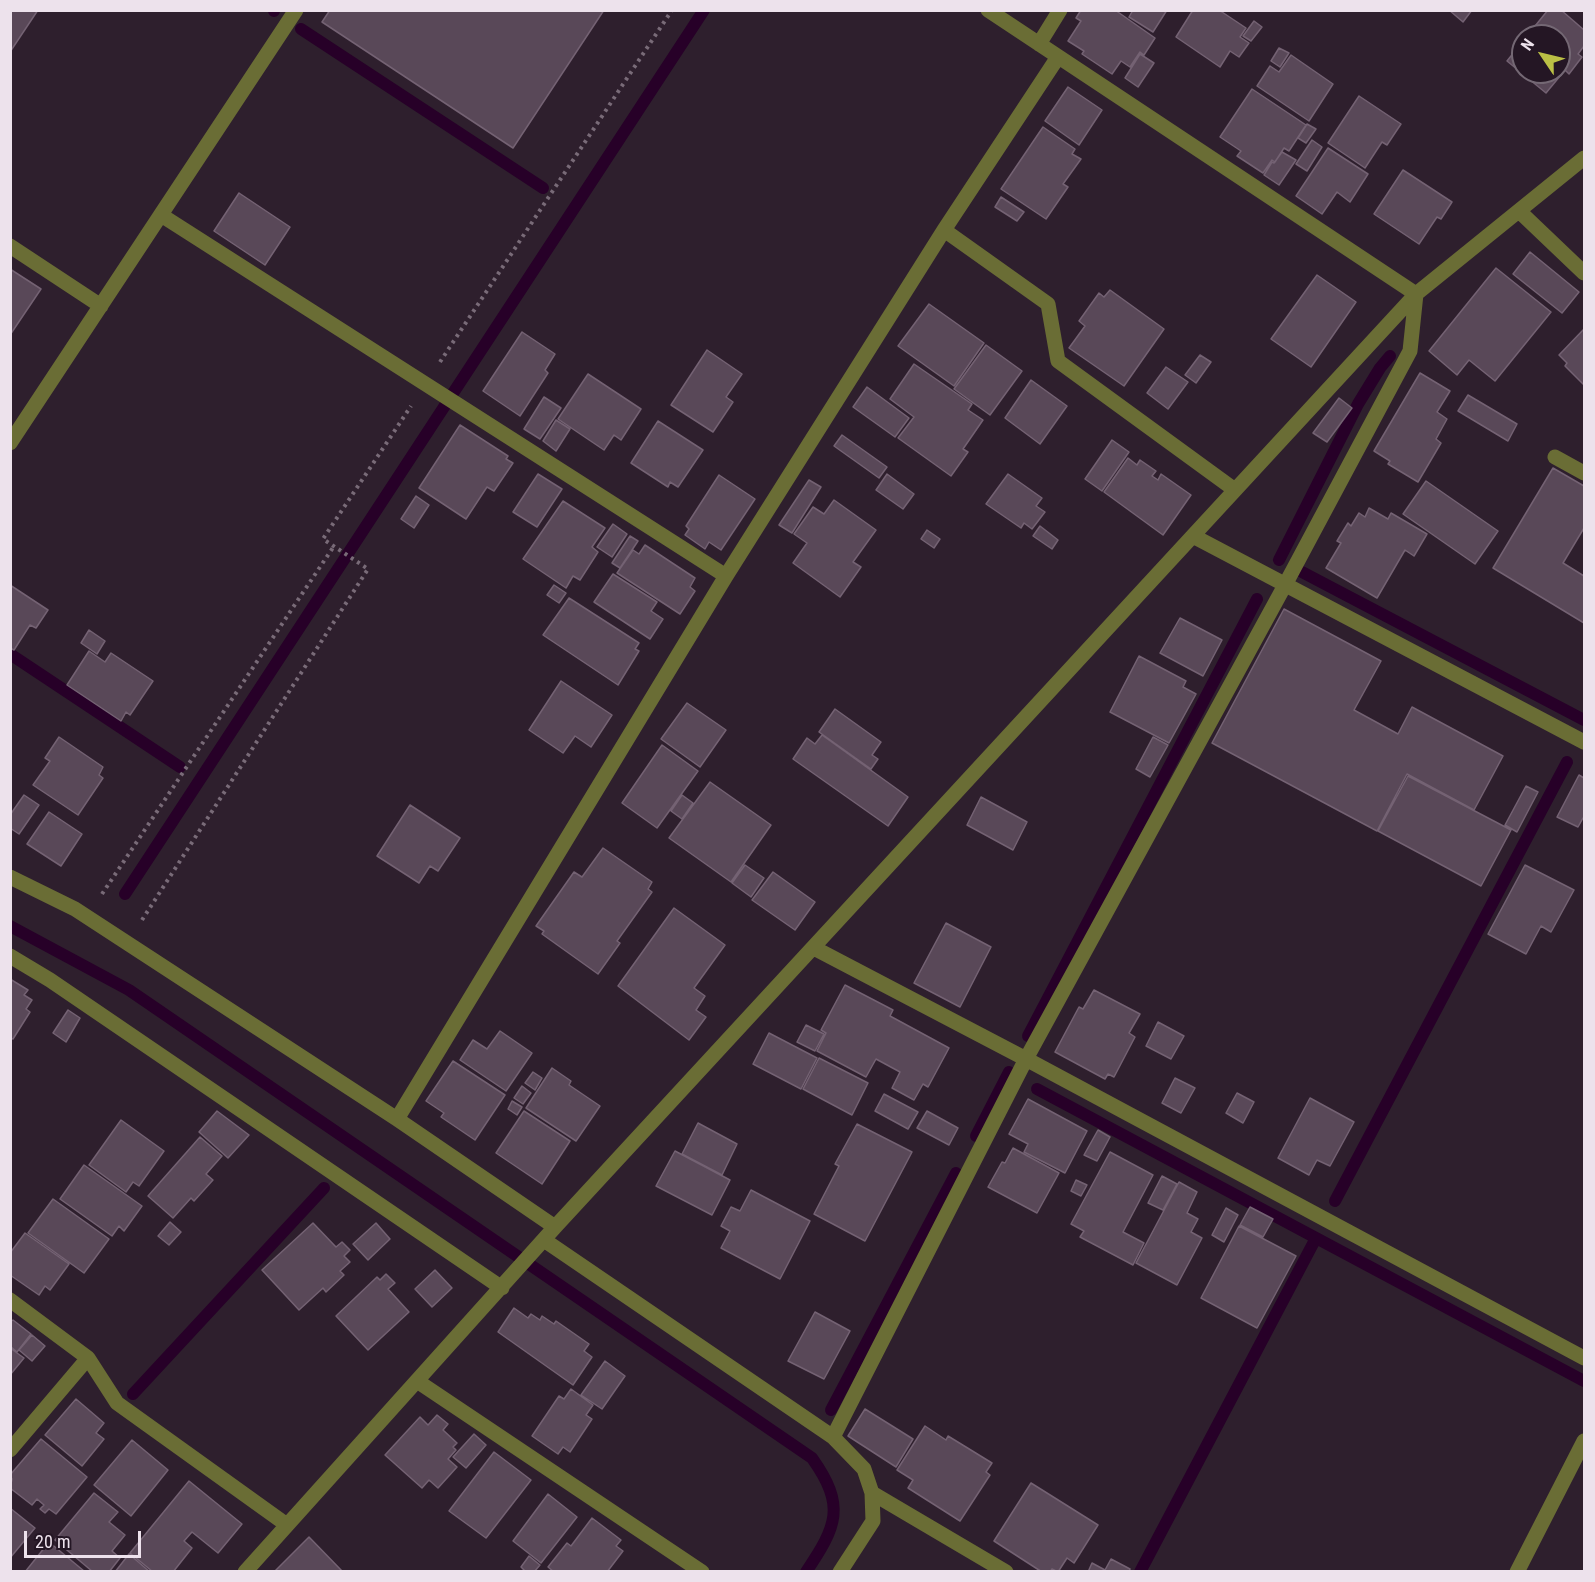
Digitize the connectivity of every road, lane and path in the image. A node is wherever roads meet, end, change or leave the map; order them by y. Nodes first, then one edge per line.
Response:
1 (296, 10) edge
2 (672, 10) edge
3 (988, 10) edge
4 (1060, 10) edge
5 (1039, 45) junction
6 (1058, 57) junction
7 (1584, 158) edge
8 (1519, 211) junction
9 (161, 215) junction
10 (945, 230) junction
11 (10, 246) edge
12 (1584, 273) edge
13 (1416, 294) junction
14 (101, 306) junction
15 (426, 384) junction
16 (10, 443) edge
17 (1555, 457) dead end
18 (1584, 473) edge
19 (1235, 490) junction
20 (1192, 536) junction
21 (336, 547) junction
22 (726, 576) junction
23 (1285, 585) junction
24 (1584, 742) edge
25 (10, 877) edge
26 (87, 917) junction
27 (127, 944) junction
28 (814, 948) junction
29 (10, 956) edge
30 (1026, 1059) junction
31 (397, 1119) junction
32 (555, 1227) junction
33 (541, 1244) junction
34 (502, 1287) junction
35 (10, 1300) edge
36 (88, 1358) junction
37 (1584, 1358) edge
38 (417, 1381) junction
39 (833, 1437) junction
40 (1584, 1441) edge
41 (10, 1450) edge
42 (872, 1493) junction
43 (287, 1525) junction
44 (245, 1572) edge
45 (702, 1572) edge
46 (840, 1572) edge
47 (1006, 1572) edge
48 (1517, 1572) edge

1 - 9 street
2 - 15 path
3 - 5 street
4 - 5 street
5 - 6 street
6 - 10 street
6 - 13 street
7 - 8 street
8 - 12 street
8 - 13 street
9 - 14 street
9 - 15 street
10 - 19 street
10 - 22 street
11 - 14 street
13 - 19 street
13 - 23 street
14 - 16 street
15 - 21 path
15 - 22 street
17 - 18 street
19 - 20 street
20 - 23 street
20 - 28 street
21 - 26 path
21 - 27 path
22 - 31 street
23 - 24 street
23 - 30 street
25 - 26 street
26 - 27 street
27 - 31 street
28 - 30 street
28 - 32 street
29 - 34 street
30 - 37 street
30 - 39 street
31 - 32 street
32 - 33 street
33 - 34 street
33 - 39 street
34 - 38 street
35 - 36 street
36 - 41 street
36 - 43 street
38 - 43 street
38 - 45 street
39 - 42 street
40 - 48 street
42 - 46 street
42 - 47 street
43 - 44 street

